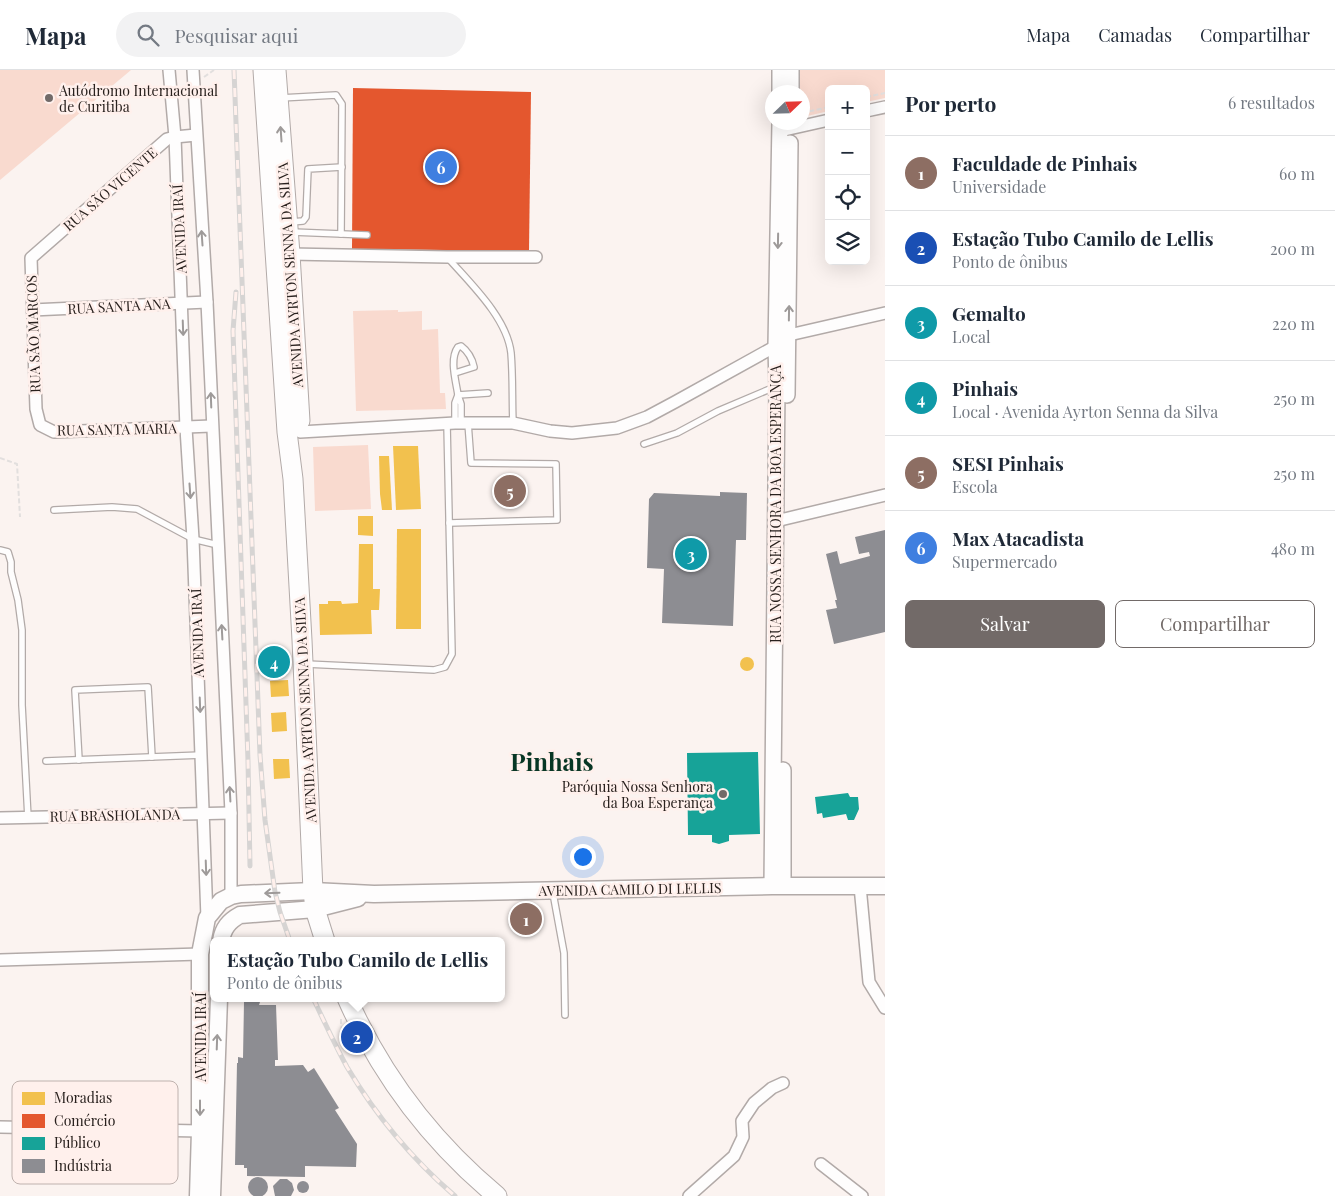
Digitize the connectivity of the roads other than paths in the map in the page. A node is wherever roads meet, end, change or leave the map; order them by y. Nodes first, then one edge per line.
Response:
1 (169, 70) edge
2 (193, 70) edge
3 (263, 70) edge
4 (276, 70) edge
5 (780, 70) edge
6 (791, 70) edge
7 (780, 85) edge
8 (791, 85) edge
9 (278, 98) junction
10 (885, 107) edge
11 (870, 110) edge
12 (825, 121) edge
13 (810, 123) edge
14 (785, 130) edge
15 (785, 130) edge
16 (196, 135) junction
17 (175, 136) junction
18 (342, 167) junction
19 (281, 227) junction
20 (341, 234) junction
21 (367, 234) dead end
22 (290, 254) junction
23 (536, 256) dead end
24 (447, 257) junction
25 (31, 258) joint
26 (206, 302) junction
27 (182, 303) junction
28 (32, 310) junction
29 (885, 313) edge
30 (788, 335) junction
31 (776, 346) junction
32 (455, 373) junction
33 (782, 385) junction
34 (488, 393) dead end
35 (458, 395) junction
36 (36, 409) joint
37 (458, 423) junction
38 (513, 423) junction
39 (212, 426) junction
40 (186, 428) junction
41 (300, 432) junction
42 (644, 444) dead end
43 (293, 479) junction
44 (885, 495) edge
45 (54, 510) dead end
46 (780, 520) junction
47 (449, 523) junction
48 (193, 539) junction
49 (218, 545) junction
50 (0, 550) edge
51 (304, 664) junction
52 (202, 755) junction
53 (152, 757) junction
54 (78, 760) junction
55 (46, 762) dead end
56 (231, 812) junction
57 (204, 813) junction
58 (0, 818) edge
59 (28, 818) junction
60 (777, 886) junction
61 (860, 886) junction
62 (885, 886) edge
63 (553, 891) junction
64 (231, 896) junction
65 (314, 900) junction
66 (208, 918) junction
67 (222, 937) edge
68 (324, 937) edge
69 (200, 954) junction
70 (0, 960) edge
71 (219, 1002) edge
72 (349, 1002) edge
73 (885, 1008) edge
74 (564, 1015) dead end
75 (783, 1083) dead end
76 (178, 1131) edge
77 (200, 1131) junction
78 (821, 1164) dead end
79 (198, 1196) edge
80 (212, 1196) edge
81 (496, 1196) edge
82 (689, 1196) edge
83 (862, 1196) edge

1 - 17 street, AVENIDA IRAÍ
2 - 16 street, AVENIDA IRAÍ
3 - 19 main road, AVENIDA AYRTON SENNA DA SILVA
4 - 9 main road, AVENIDA AYRTON SENNA DA SILVA
5 - 7 street
6 - 8 street
9 - 18 lane
19 -> 9 main road, AVENIDA AYRTON SENNA DA SILVA
10 - 11 street
12 - 13 street
30 -> 14 street, RUA NOSSA SENHORA DA BOA ESPERANÇA
15 -> 31 street, RUA NOSSA SENHORA DA BOA ESPERANÇA
16 - 17 street
26 -> 16 street, AVENIDA IRAÍ
17 - 25 street, RUA SÃO VICENTE
17 - 27 street, AVENIDA IRAÍ
18 - 19 lane
18 - 20 lane
19 - 20 lane
19 - 22 main road, AVENIDA AYRTON SENNA DA SILVA
19 - 43 main road, AVENIDA AYRTON SENNA DA SILVA
20 - 21 lane
22 - 24 street
22 - 41 main road, AVENIDA AYRTON SENNA DA SILVA
23 - 24 street
24 - 38 lane
25 - 28 street, RUA SÃO MARCOS
26 - 27 street, RUA SANTA ANA
39 -> 26 street, AVENIDA IRAÍ
27 - 28 street, RUA SANTA ANA
27 -> 40 street, AVENIDA IRAÍ
28 - 36 street, RUA SÃO MARCOS
29 - 30 street
30 - 31 street
30 - 33 street, RUA NOSSA SENHORA DA BOA ESPERANÇA
31 - 33 street, RUA NOSSA SENHORA DA BOA ESPERANÇA
31 - 38 street
32 - 32 lane
32 - 35 lane
33 - 42 lane
33 - 46 street, RUA NOSSA SENHORA DA BOA ESPERANÇA
34 - 35 lane
35 - 37 lane
36 - 40 street, RUA SANTA MARIA
37 - 38 street
37 - 41 street
37 - 47 lane
37 - 47 lane
39 - 40 street, RUA SANTA MARIA
39 - 49 street, AVENIDA IRAÍ
40 -> 48 street, AVENIDA IRAÍ
41 - 43 main road, AVENIDA AYRTON SENNA DA SILVA
43 - 51 main road, AVENIDA AYRTON SENNA DA SILVA
44 - 46 street
45 - 48 lane
46 - 60 street, RUA NOSSA SENHORA DA BOA ESPERANÇA
47 - 51 lane
48 - 49 lane
48 -> 52 street, AVENIDA IRAÍ
56 -> 49 street, AVENIDA IRAÍ
50 - 59 lane
51 - 65 main road, AVENIDA AYRTON SENNA DA SILVA
52 - 53 lane
52 - 57 street, AVENIDA IRAÍ
53 - 54 lane
53 - 54 lane
54 - 55 lane
56 - 57 street, RUA BRASHOLANDA
56 - 64 street, AVENIDA IRAÍ
57 - 59 street, RUA BRASHOLANDA
57 -> 66 street, AVENIDA IRAÍ
58 - 59 street, RUA BRASHOLANDA
60 - 61 main road, AVENIDA CAMILO DI LELLIS
60 - 63 main road, AVENIDA CAMILO DI LELLIS
61 - 62 main road, AVENIDA CAMILO DI LELLIS
61 - 73 street
63 - 65 main road, AVENIDA CAMILO DI LELLIS
63 - 74 lane
65 -> 64 main road, AVENIDA CAMILO DI LELLIS
64 - 66 main road
65 - 67 main road, AVENIDA CAMILO DI LELLIS
65 - 68 main road, AVENIDA AYRTON SENNA DA SILVA
66 - 69 main road, AVENIDA IRAÍ
69 - 70 street
69 -> 77 main road, AVENIDA IRAÍ
80 -> 71 main road, AVENIDA IRAÍ
72 - 81 main road
75 - 82 street
76 - 77 street
77 - 79 main road, AVENIDA IRAÍ
78 - 83 street

